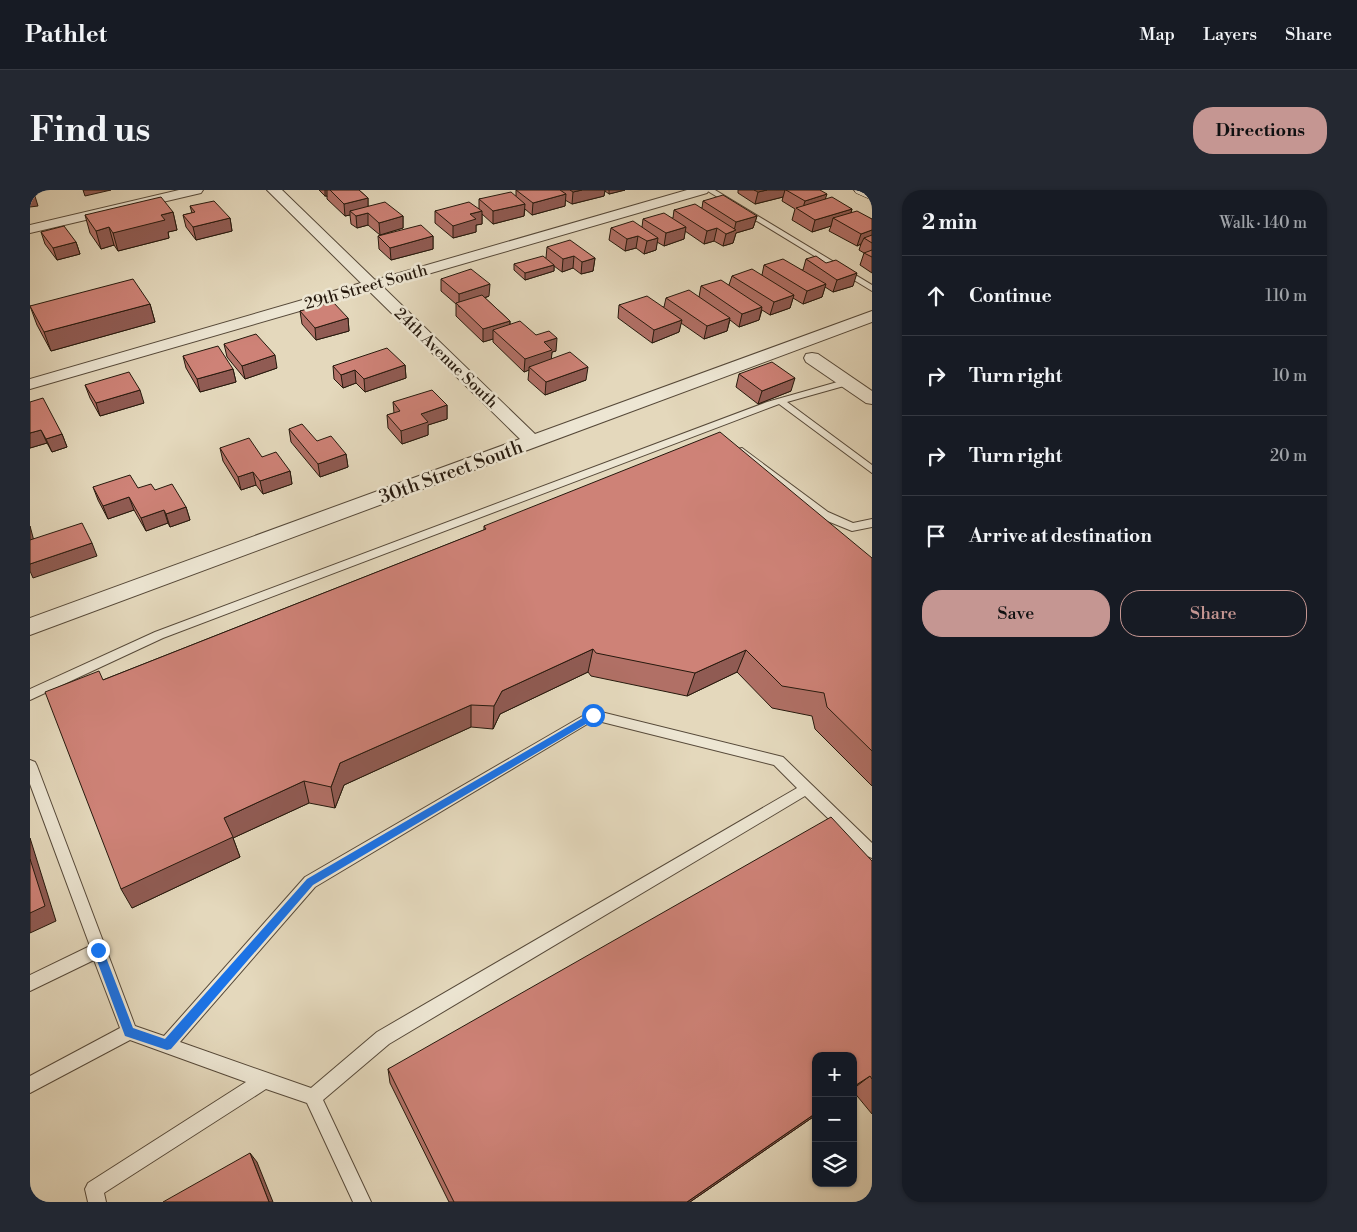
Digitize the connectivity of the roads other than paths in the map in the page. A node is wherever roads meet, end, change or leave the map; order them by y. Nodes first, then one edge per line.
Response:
1 (196, 190) edge
2 (274, 190) edge
3 (702, 190) edge
4 (710, 190) edge
5 (862, 190) edge
6 (872, 195) edge
7 (30, 229) edge
8 (372, 285) junction
9 (872, 289) edge
10 (872, 316) edge
11 (812, 358) dead end
12 (848, 382) junction
13 (30, 384) edge
14 (872, 399) edge
15 (780, 401) junction
16 (533, 442) junction
17 (733, 444) edge
18 (872, 470) edge
19 (872, 523) edge
20 (30, 627) edge
21 (30, 695) edge
22 (30, 766) edge
23 (806, 788) junction
24 (872, 852) edge
25 (98, 950) junction
26 (30, 983) edge
27 (129, 1032) junction
28 (167, 1045) junction
29 (264, 1080) junction
30 (30, 1085) edge
31 (314, 1097) junction
32 (97, 1202) edge
33 (362, 1202) edge

1 - 7 street
2 - 8 street, 24th Avenue South
3 - 8 street, 29th Street South
4 - 9 lane
5 - 6 street
8 - 13 street, 29th Street South
8 - 16 street, 24th Avenue South
10 - 16 street, 30th Street South
11 - 12 street
12 - 14 street
12 - 15 lane
15 - 18 lane
15 - 21 lane
16 - 20 street, 30th Street South
17 - 19 lane
22 - 25 lane
23 - 24 lane
23 - 28 lane
23 - 31 lane
25 - 26 lane
25 - 27 lane
27 - 28 lane
27 - 30 lane
28 - 29 lane
29 - 31 lane
29 - 32 lane
31 - 33 lane

